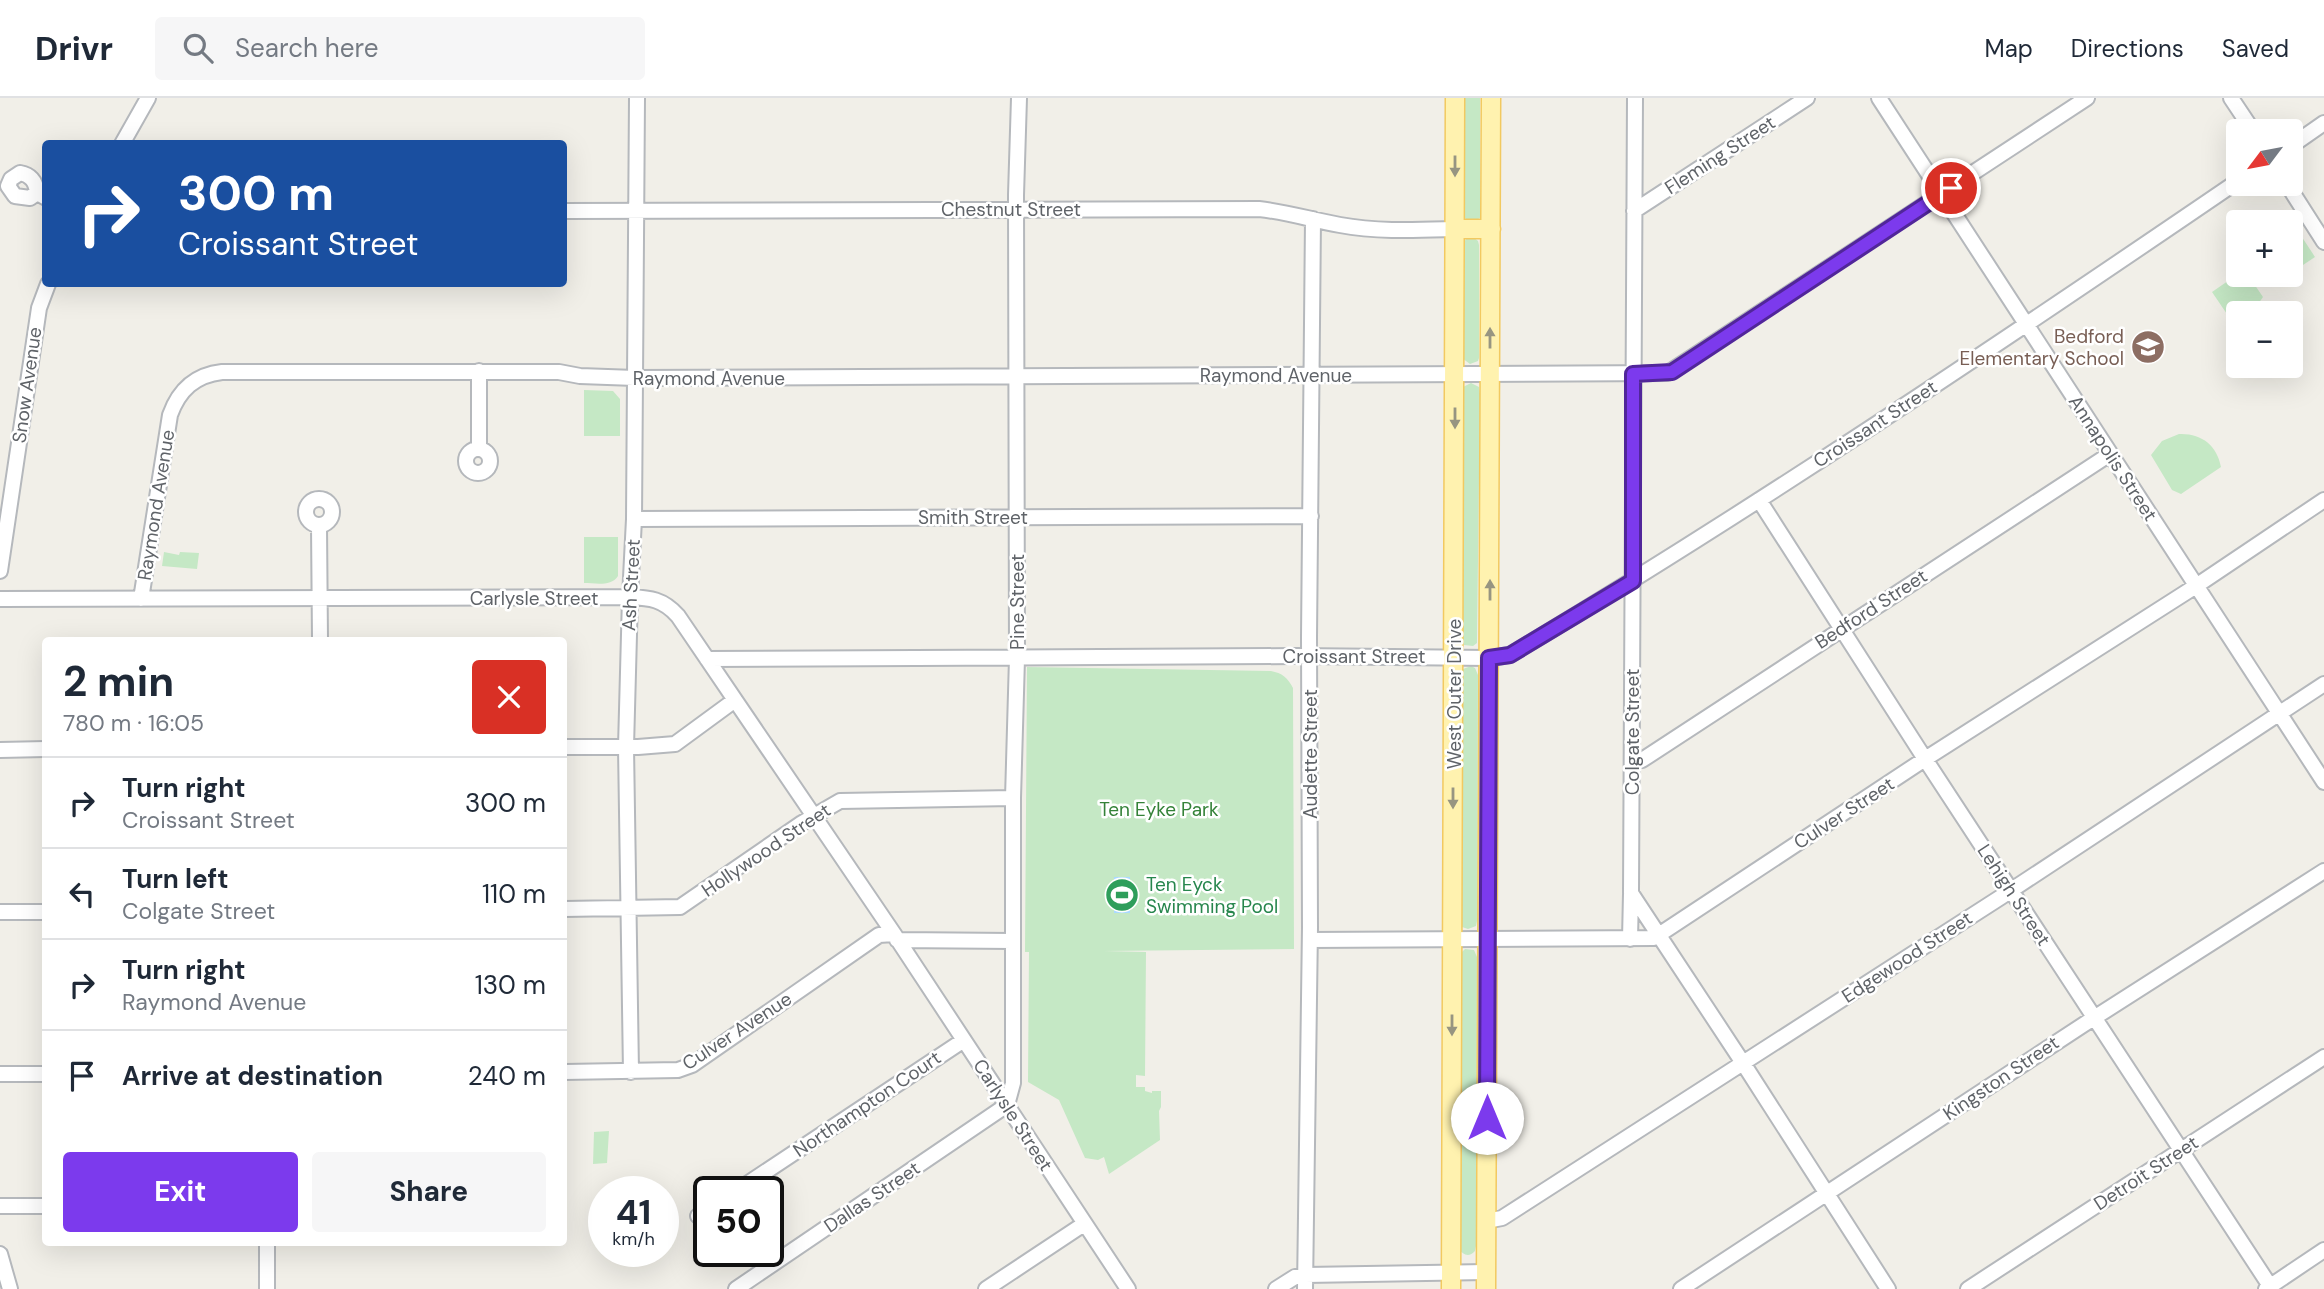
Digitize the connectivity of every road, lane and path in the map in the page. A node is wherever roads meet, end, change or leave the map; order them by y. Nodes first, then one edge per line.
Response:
1 (148, 98) edge
2 (637, 98) edge
3 (1019, 98) edge
4 (1455, 98) edge
5 (1491, 98) edge
6 (1634, 98) edge
7 (1807, 98) edge
8 (1878, 98) edge
9 (2087, 98) edge
10 (2231, 98) edge
11 (2245, 119) edge
12 (2324, 123) edge
13 (2303, 138) edge
14 (124, 140) edge
15 (2226, 189) edge
16 (1941, 194) junction
17 (2295, 196) edge
18 (1017, 209) junction
19 (636, 210) junction
20 (567, 211) edge
21 (1634, 211) junction
22 (1313, 219) junction
23 (1455, 229) junction
24 (1491, 229) junction
25 (2324, 242) edge
26 (47, 287) edge
27 (2027, 326) junction
28 (479, 371) junction
29 (1455, 374) junction
30 (1490, 374) junction
31 (1633, 374) junction
32 (1312, 375) junction
33 (1018, 376) junction
34 (635, 378) junction
35 (479, 442) dead end
36 (2110, 454) junction
37 (1759, 500) junction
38 (2324, 500) edge
39 (1311, 516) junction
40 (1018, 517) junction
41 (635, 519) junction
42 (319, 526) dead end
43 (0, 571) edge
44 (1633, 581) junction
45 (2196, 586) junction
46 (630, 597) junction
47 (141, 598) junction
48 (320, 598) junction
49 (0, 599) edge
50 (1842, 628) junction
51 (320, 637) edge
52 (1310, 656) junction
53 (1454, 656) junction
54 (1017, 658) junction
55 (1489, 658) junction
56 (707, 659) junction
57 (2324, 684) edge
58 (735, 700) junction
59 (2280, 715) junction
60 (567, 747) edge
61 (626, 747) junction
62 (42, 749) edge
63 (0, 750) edge
64 (1925, 760) junction
65 (1632, 761) junction
66 (2324, 782) edge
67 (1013, 798) junction
68 (813, 817) junction
69 (2324, 871) edge
70 (2011, 890) junction
71 (1631, 893) junction
72 (567, 909) edge
73 (629, 909) junction
74 (0, 912) edge
75 (42, 912) edge
76 (1658, 936) junction
77 (895, 937) junction
78 (1487, 939) junction
79 (1630, 939) junction
80 (1310, 940) junction
81 (1453, 940) junction
82 (1013, 941) junction
83 (2095, 1017) junction
84 (964, 1040) junction
85 (2324, 1057) edge
86 (1743, 1063) junction
87 (567, 1072) edge
88 (631, 1072) junction
89 (0, 1074) edge
90 (42, 1074) edge
91 (1007, 1105) junction
92 (2181, 1150) junction
93 (759, 1176) edge
94 (1828, 1194) junction
95 (0, 1206) edge
96 (42, 1206) edge
97 (1486, 1221) junction
98 (1084, 1224) junction
99 (267, 1246) edge
100 (2324, 1250) edge
101 (0, 1254) edge
102 (1486, 1281) edge
103 (1306, 1282) edge
104 (1451, 1282) edge
105 (2269, 1288) edge
106 (10, 1289) edge
107 (267, 1289) edge
108 (736, 1289) edge
109 (986, 1289) edge
110 (1128, 1289) edge
111 (1276, 1289) edge
112 (1681, 1289) edge
113 (1888, 1289) edge
114 (1968, 1289) edge

1 - 14 street
2 - 19 street, Ash Street
3 - 18 street, Pine Street
4 -> 23 main road, West Outer Drive
5 - 24 main road, West Outer Drive
6 - 21 street, Colgate Street
7 - 21 street, Fleming Street
8 - 16 street, Annapolis Street
9 - 16 street
10 - 11 street
12 - 13 street
15 - 27 street, Croissant Street
16 - 27 street, Annapolis Street
16 - 31 street
17 - 25 street
18 - 19 street, Chestnut Street
18 - 22 street, Chestnut Street
18 - 33 street, Pine Street
19 - 20 street, Chestnut Street
19 - 34 street, Ash Street
21 - 31 street, Colgate Street
22 - 23 street, Chestnut Street
22 - 32 street, Audette Street
23 - 24 main road
23 - 29 main road, West Outer Drive
30 -> 24 main road, West Outer Drive
26 - 43 street, Snow Avenue
27 - 36 street, Annapolis Street
27 - 37 street, Croissant Street
28 - 34 street, Raymond Avenue
28 - 35 street
28 - 47 street, Raymond Avenue
29 - 30 street, Raymond Avenue
29 - 32 street, Raymond Avenue
29 -> 53 main road, West Outer Drive
30 - 31 street, Raymond Avenue
55 -> 30 main road, West Outer Drive
31 - 44 street, Colgate Street
32 - 33 street, Raymond Avenue
32 - 39 street, Audette Street
33 - 34 street, Raymond Avenue
33 - 40 street, Pine Street
34 - 41 street, Ash Street
36 - 45 street, Annapolis Street
36 - 50 street, Bedford Street
37 - 44 street, Croissant Street
37 - 50 street, Lehigh Street
38 - 45 street, Culver Street
39 - 40 street, Smith Street
39 - 52 street, Audette Street
40 - 41 street, Smith Street
40 - 54 street, Pine Street
41 - 46 street, Ash Street
42 - 48 street
44 - 55 street, Croissant Street
44 - 65 street, Colgate Street
45 - 59 street, Annapolis Street
45 - 64 street, Culver Street
46 - 48 street, Carlysle Street
46 - 56 street, Carlysle Street
46 - 61 street, Ash Street
47 - 48 street, Carlysle Street
47 - 49 street, Carlysle Street
48 - 51 street
50 - 64 street, Lehigh Street
50 - 65 street, Bedford Street
52 - 53 street, Croissant Street
52 - 54 street, Croissant Street
52 - 80 street, Audette Street
53 - 55 street, Croissant Street
53 -> 81 main road, West Outer Drive
54 - 56 street, Croissant Street
54 - 67 street, Pine Street
55 - 78 main road, West Outer Drive
56 - 58 street, Carlysle Street
57 - 59 street, Edgewood Street
58 - 61 street
58 - 68 street, Carlysle Street
59 - 66 street, Annapolis Street
59 - 70 street, Edgewood Street
60 - 61 street
61 - 73 street, Ash Street
62 - 63 street
64 - 70 street, Lehigh Street
64 - 76 street, Culver Street
65 - 71 street, Colgate Street
67 - 68 street, Hollywood Street
67 - 82 street, Pine Street
68 - 73 street, Hollywood Street
68 - 77 street, Carlysle Street
69 - 83 street, Kingston Street
70 - 83 street, Lehigh Street
70 - 86 street, Edgewood Street
71 - 76 street
71 - 79 street, Colgate Street
72 - 73 street, Hollywood Street
73 - 88 street, Ash Street
74 - 75 street
76 - 79 street, Culver Street
76 - 86 street
77 - 82 street, Culver Avenue
77 - 84 street, Carlysle Street
77 - 88 street, Culver Avenue
78 - 79 street, Culver Street
78 - 81 street, Culver Street
78 - 97 main road, West Outer Drive
80 - 81 street, Culver Street
80 - 103 street, Audette Street
81 -> 104 main road, West Outer Drive
82 - 91 street, Pine Street
83 - 92 street, Lehigh Street
83 - 94 street, Kingston Street
84 - 91 street, Carlysle Street
84 - 93 street, Northampton Court
85 - 92 street, Detroit Street
86 - 94 street
86 - 97 street, Edgewood Street
87 - 88 street, Culver Avenue
89 - 90 street
91 - 98 street, Carlysle Street
91 - 108 street, Dallas Street
92 - 105 street, Lehigh Street
92 - 114 street, Detroit Street
94 - 112 street, Kingston Street
94 - 113 street
95 - 96 street
97 - 102 main road, West Outer Drive
98 - 109 street
98 - 110 street, Carlysle Street
99 - 107 street
100 - 105 street
101 - 106 street
102 - 104 street
103 - 104 street
103 - 111 street

